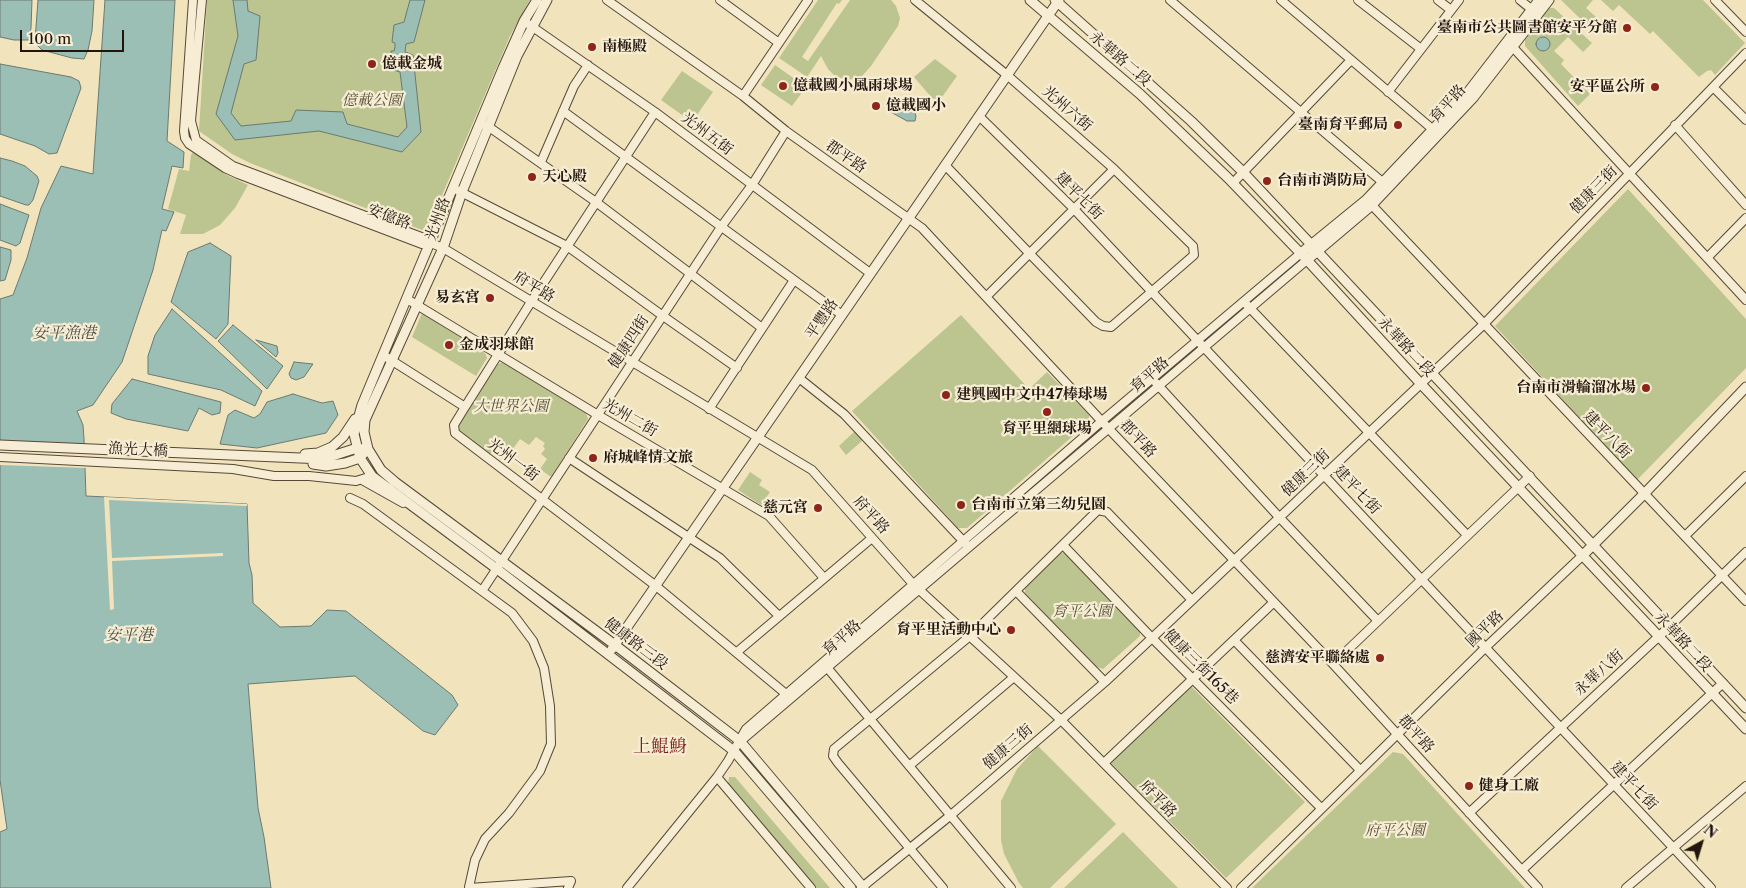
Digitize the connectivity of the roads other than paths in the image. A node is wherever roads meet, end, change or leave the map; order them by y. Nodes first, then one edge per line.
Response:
1 (193, 0) edge
2 (202, 0) edge
3 (536, 0) edge
4 (547, 0) edge
5 (607, 0) edge
6 (720, 0) edge
7 (808, 0) edge
8 (914, 0) edge
9 (1030, 0) edge
10 (1170, 0) edge
11 (1281, 0) edge
12 (1358, 0) edge
13 (1438, 0) edge
14 (1459, 0) edge
15 (1520, 0) edge
16 (1539, 0) edge
17 (1548, 0) edge
18 (1715, 0) edge
19 (1057, 1) edge
20 (617, 3) edge
21 (1451, 10) junction
22 (1535, 12) junction
23 (1049, 15) junction
24 (528, 24) junction
25 (1746, 32) edge
26 (779, 43) junction
27 (1510, 44) junction
28 (1421, 49) junction
29 (1746, 53) edge
30 (1351, 60) junction
31 (588, 66) junction
32 (1007, 75) junction
33 (1713, 87) junction
34 (1388, 92) junction
35 (743, 96) junction
36 (563, 112) junction
37 (655, 112) junction
38 (1301, 112) junction
39 (979, 116) junction
40 (1746, 120) edge
41 (485, 125) junction
42 (1675, 125) junction
43 (786, 131) junction
44 (1435, 132) junction
45 (626, 157) junction
46 (541, 162) junction
47 (945, 165) junction
48 (1114, 169) junction
49 (1243, 172) junction
50 (1629, 173) junction
51 (1233, 183) junction
52 (1385, 184) junction
53 (752, 185) junction
54 (453, 188) junction
55 (462, 192) junction
56 (596, 202) junction
57 (1369, 202) junction
58 (1746, 205) edge
59 (1074, 209) junction
60 (908, 218) junction
61 (1746, 218) edge
62 (721, 227) junction
63 (431, 244) junction
64 (567, 246) junction
65 (1315, 247) junction
66 (442, 248) junction
67 (1030, 254) junction
68 (1304, 256) junction
69 (1707, 258) junction
70 (870, 273) junction
71 (690, 274) junction
72 (794, 280) junction
73 (1152, 292) junction
74 (986, 297) junction
75 (407, 299) junction
76 (1746, 300) edge
77 (531, 302) junction
78 (1247, 304) junction
79 (418, 305) junction
80 (842, 315) junction
81 (662, 316) junction
82 (1483, 325) junction
83 (762, 328) junction
84 (1198, 340) junction
85 (1204, 347) junction
86 (497, 355) junction
87 (383, 356) junction
88 (392, 361) junction
89 (632, 362) junction
90 (737, 368) junction
91 (1432, 373) junction
92 (799, 378) junction
93 (1152, 379) junction
94 (1421, 384) junction
95 (1158, 386) junction
96 (1746, 387) edge
97 (362, 405) junction
98 (465, 407) junction
99 (709, 408) junction
100 (598, 415) junction
101 (1102, 421) junction
102 (1108, 428) junction
103 (1368, 432) junction
104 (758, 438) junction
105 (0, 445) edge
106 (368, 450) junction
107 (358, 453) junction
108 (0, 458) edge
109 (273, 458) junction
110 (569, 458) junction
111 (1324, 474) junction
112 (372, 476) junction
113 (1530, 476) junction
114 (1746, 476) edge
115 (362, 480) junction
116 (1518, 486) junction
117 (723, 488) junction
118 (1644, 494) junction
119 (350, 498) dead end
120 (542, 500) junction
121 (421, 512) junction
122 (1279, 517) junction
123 (1467, 535) junction
124 (1685, 536) junction
125 (689, 537) junction
126 (872, 538) junction
127 (963, 542) junction
128 (1594, 544) junction
129 (1062, 545) junction
130 (969, 548) junction
131 (1746, 552) edge
132 (1583, 554) junction
133 (1234, 560) junction
134 (500, 565) junction
135 (1722, 575) junction
136 (824, 578) junction
137 (1422, 579) junction
138 (656, 586) junction
139 (916, 587) junction
140 (482, 591) junction
141 (1016, 591) junction
142 (1192, 600) junction
143 (1746, 601) edge
144 (1274, 602) junction
145 (780, 616) junction
146 (1378, 621) junction
147 (1670, 626) junction
148 (970, 636) junction
149 (1659, 637) junction
150 (1152, 638) junction
151 (1234, 640) junction
152 (615, 645) junction
153 (1486, 647) junction
154 (737, 652) junction
155 (609, 654) junction
156 (1333, 664) junction
157 (825, 666) junction
158 (1014, 677) junction
159 (1193, 678) junction
160 (1105, 682) junction
161 (1723, 683) junction
162 (1713, 693) junction
163 (786, 694) junction
164 (1746, 708) edge
165 (870, 719) junction
166 (1061, 720) junction
167 (1560, 727) junction
168 (1746, 729) edge
169 (1397, 735) junction
170 (740, 741) junction
171 (734, 751) junction
172 (1104, 764) junction
173 (909, 766) junction
174 (1360, 770) junction
175 (717, 776) junction
176 (1614, 784) junction
177 (1746, 786) edge
178 (1321, 808) junction
179 (1469, 813) junction
180 (951, 815) junction
181 (910, 848) junction
182 (1673, 848) junction
183 (1522, 870) junction
184 (569, 885) edge
185 (469, 887) edge
186 (484, 887) edge
187 (628, 888) edge
188 (811, 888) edge
189 (851, 888) edge
190 (863, 888) edge
191 (943, 888) edge
192 (1011, 888) edge
193 (1227, 888) edge
194 (1240, 888) edge
195 (1538, 888) edge
196 (1626, 888) edge
197 (1711, 888) edge

1 - 63 street, 安億路
2 - 63 street, 安億路
3 - 24 street, 光州路
4 - 24 street, 光州路
5 - 20 street, 郡平路
6 - 26 street
7 - 26 street
8 - 32 street, 光州六街
9 - 23 street, 永華路二段
10 - 38 street
11 - 30 street
12 - 28 street
13 - 21 street
14 - 21 street
15 - 22 street
16 - 22 street, 育平路
17 - 22 street, 育平路
18 - 25 street
19 - 23 street, 平豐路
19 - 49 street, 永華路二段
20 - 35 street, 郡平路
21 - 28 street
22 - 27 street, 育平路
23 - 32 street, 平豐路
23 - 51 street, 永華路二段
24 - 31 street, 光州五街
24 - 41 street, 光州路
26 - 35 street
27 - 44 street, 育平路
27 - 50 street
28 - 34 street
29 - 33 street, 健康三街
30 - 34 street
30 - 38 street
31 - 36 street
31 - 37 street, 光州五街
32 - 39 street, 平豐路
32 - 48 street, 光州六街
33 - 40 street
33 - 42 street, 健康三街
34 - 44 street
35 - 43 street, 郡平路
36 - 45 street
36 - 46 street
37 - 45 street, 光州一街
37 - 53 street, 光州五街
38 - 49 street
38 - 52 street
39 - 47 street, 平豐路
39 - 59 street, 建平七街
41 - 46 street
41 - 54 street, 光州路
41 - 55 street, 光州路
42 - 50 street, 健康三街
42 - 58 street
43 - 53 street, 健康四街
43 - 60 street, 郡平路
44 - 52 street, 育平路
45 - 56 street, 光州一街
45 - 62 street
46 - 56 street
47 - 60 street, 平豐路
47 - 67 street
48 - 59 street
48 - 73 street, 光州六街
49 - 51 street
49 - 65 street, 永華路二段
50 - 69 street
50 - 82 street, 健康三街
51 - 68 street, 永華路二段
52 - 57 street, 育平路
53 - 62 street, 健康四街
53 - 70 street, 光州五街
54 - 55 street
54 - 63 street, 光州路
55 - 64 street
55 - 66 street, 光州路
56 - 64 street, 光州一街
56 - 71 street
57 - 65 street, 育平路
57 - 82 street, 建平八街
59 - 67 street
59 - 73 street, 建平七街
60 - 70 street, 平豐路
60 - 74 street, 郡平路
61 - 69 street
62 - 71 street, 健康四街
62 - 72 street
63 - 66 street, 府平路
63 - 75 street, 光州路
64 - 77 street, 光州一街
64 - 81 street
65 - 68 street, 育平路
65 - 91 street, 永華路二段
66 - 77 street, 府平路
66 - 79 street, 光州路
67 - 73 street
67 - 74 street
68 - 78 street, 育平路
68 - 94 street, 永華路二段
69 - 76 street
70 - 80 street, 平豐路
71 - 81 street, 健康四街
71 - 83 street
72 - 80 street
72 - 83 street
73 - 84 street, 建平七街
74 - 101 street, 郡平路
75 - 79 street, 光州二街
75 - 87 street, 光州路
77 - 86 street, 光州一街
77 - 89 street, 府平路
78 - 84 street, 育平路
78 - 85 street, 育平路
78 - 103 street
79 - 86 street, 光州二街
79 - 88 street, 光州路
80 - 92 street, 平豐路
81 - 89 street, 健康四街
81 - 90 street
82 - 91 street, 健康三街
82 - 118 street, 建平八街
83 - 90 street
84 - 85 street, 建平七街
84 - 93 street, 育平路
85 - 95 street, 育平路
85 - 111 street, 建平七街
86 - 98 street, 光州一街
86 - 100 street, 光州二街
87 - 88 street
87 - 97 street, 光州路
88 - 98 street
88 - 106 street, 光州路
89 - 99 street, 府平路
89 - 100 street, 健康四街
90 - 99 street
91 - 94 street, 健康三街
91 - 113 street, 永華路二段
92 - 104 street, 平豐路
92 - 127 street
93 - 95 street
93 - 101 street, 育平路
94 - 103 street, 健康三街
94 - 116 street, 永華路二段
95 - 102 street, 育平路
95 - 122 street
96 - 118 street, 國平路
97 - 107 street, 光州路
97 - 109 street
98 - 120 street, 光州一街
99 - 104 street, 府平路
100 - 110 street, 健康四街
100 - 117 street, 光州二街
101 - 102 street, 郡平路
101 - 127 street, 育平路
102 - 130 street, 育平路
102 - 133 street, 郡平路
103 - 111 street, 健康三街
103 - 123 street
104 - 117 street, 平豐路
104 - 126 street, 府平路
105 - 109 street, 漁光大橋
106 - 107 street
106 - 134 street, 健康路三段
107 - 109 street
107 - 112 street, 健康路三段
108 - 115 street, 漁光大橋
110 - 120 street, 健康四街
110 - 125 street
111 - 122 street, 健康三街
111 - 137 street, 建平七街
112 - 115 street
112 - 121 street, 健康路三段
113 - 116 street
113 - 128 street, 永華路二段
114 - 124 street
115 - 121 street
116 - 123 street
116 - 132 street, 永華路二段
117 - 125 street, 平豐路
117 - 136 street, 光州二街
118 - 124 street, 建平八街
118 - 128 street, 國平路
119 - 140 street
120 - 134 street, 健康四街
120 - 138 street, 光州一街
121 - 134 street, 健康路三段
122 - 133 street, 健康三街
122 - 146 street
123 - 137 street
124 - 135 street, 建平八街
125 - 138 street, 平豐路
125 - 145 street
126 - 136 street
126 - 139 street, 府平路
127 - 130 street
127 - 139 street, 育平路
128 - 132 street, 國平路
128 - 147 street, 永華路二段
129 - 141 street
129 - 142 street
129 - 150 street, 健康三街165巷
130 - 139 street, 育平路
131 - 135 street, 永華八街
132 - 149 street, 永華路二段
132 - 153 street, 國平路
133 - 142 street, 健康三街
133 - 144 street, 郡平路
134 - 140 street, 健康四街
134 - 152 street, 健康路三段
134 - 155 street, 健康路三段
135 - 143 street, 建平八街
135 - 147 street, 永華八街
136 - 145 street
137 - 146 street
137 - 153 street, 建平七街
138 - 152 street, 平豐路
138 - 154 street, 光州一街
139 - 148 street, 府平路
139 - 157 street, 育平路
140 - 185 street
141 - 148 street
141 - 160 street
142 - 150 street, 健康三街
144 - 151 street
144 - 156 street, 郡平路
145 - 154 street
146 - 156 street
147 - 149 street, 永華八街
147 - 161 street, 永華路二段
148 - 158 street, 府平路
148 - 165 street
149 - 162 street, 永華路二段
149 - 167 street, 永華八街
150 - 159 street, 健康三街165巷
150 - 160 street, 健康三街
151 - 159 street
151 - 174 street
152 - 155 street, 平豐路
152 - 170 street, 健康路三段
153 - 167 street, 建平七街
153 - 169 street, 國平路
154 - 163 street, 光州一街
155 - 171 street, 健康路三段
156 - 169 street, 郡平路
157 - 163 street, 育平路
157 - 165 street
157 - 170 street, 育平路
158 - 166 street, 府平路
158 - 173 street
159 - 172 street
159 - 178 street, 健康三街165巷
160 - 166 street, 健康三街
161 - 162 street
161 - 164 street, 永華路二段
162 - 168 street, 永華路二段
162 - 176 street
163 - 170 street, 育平路
165 - 173 street
165 - 181 street
166 - 172 street, 府平路
166 - 180 street, 健康三街
167 - 176 street, 建平七街
167 - 179 street, 永華八街
169 - 174 street, 國平路
169 - 179 street, 郡平路
170 - 171 street, 育平路
170 - 190 street, 健康路三段
171 - 175 street, 育平路
171 - 189 street, 健康路三段
172 - 193 street, 府平路
173 - 180 street
174 - 178 street, 國平路
175 - 187 street, 育平路
175 - 188 street
176 - 182 street, 建平七街
176 - 183 street
177 - 182 street
178 - 194 street, 國平路
179 - 183 street, 郡平路
180 - 181 street, 健康三街
180 - 192 street
181 - 190 street, 健康三街
181 - 191 street
182 - 196 street
182 - 197 street, 建平七街
183 - 195 street, 郡平路
184 - 186 street
185 - 186 street

